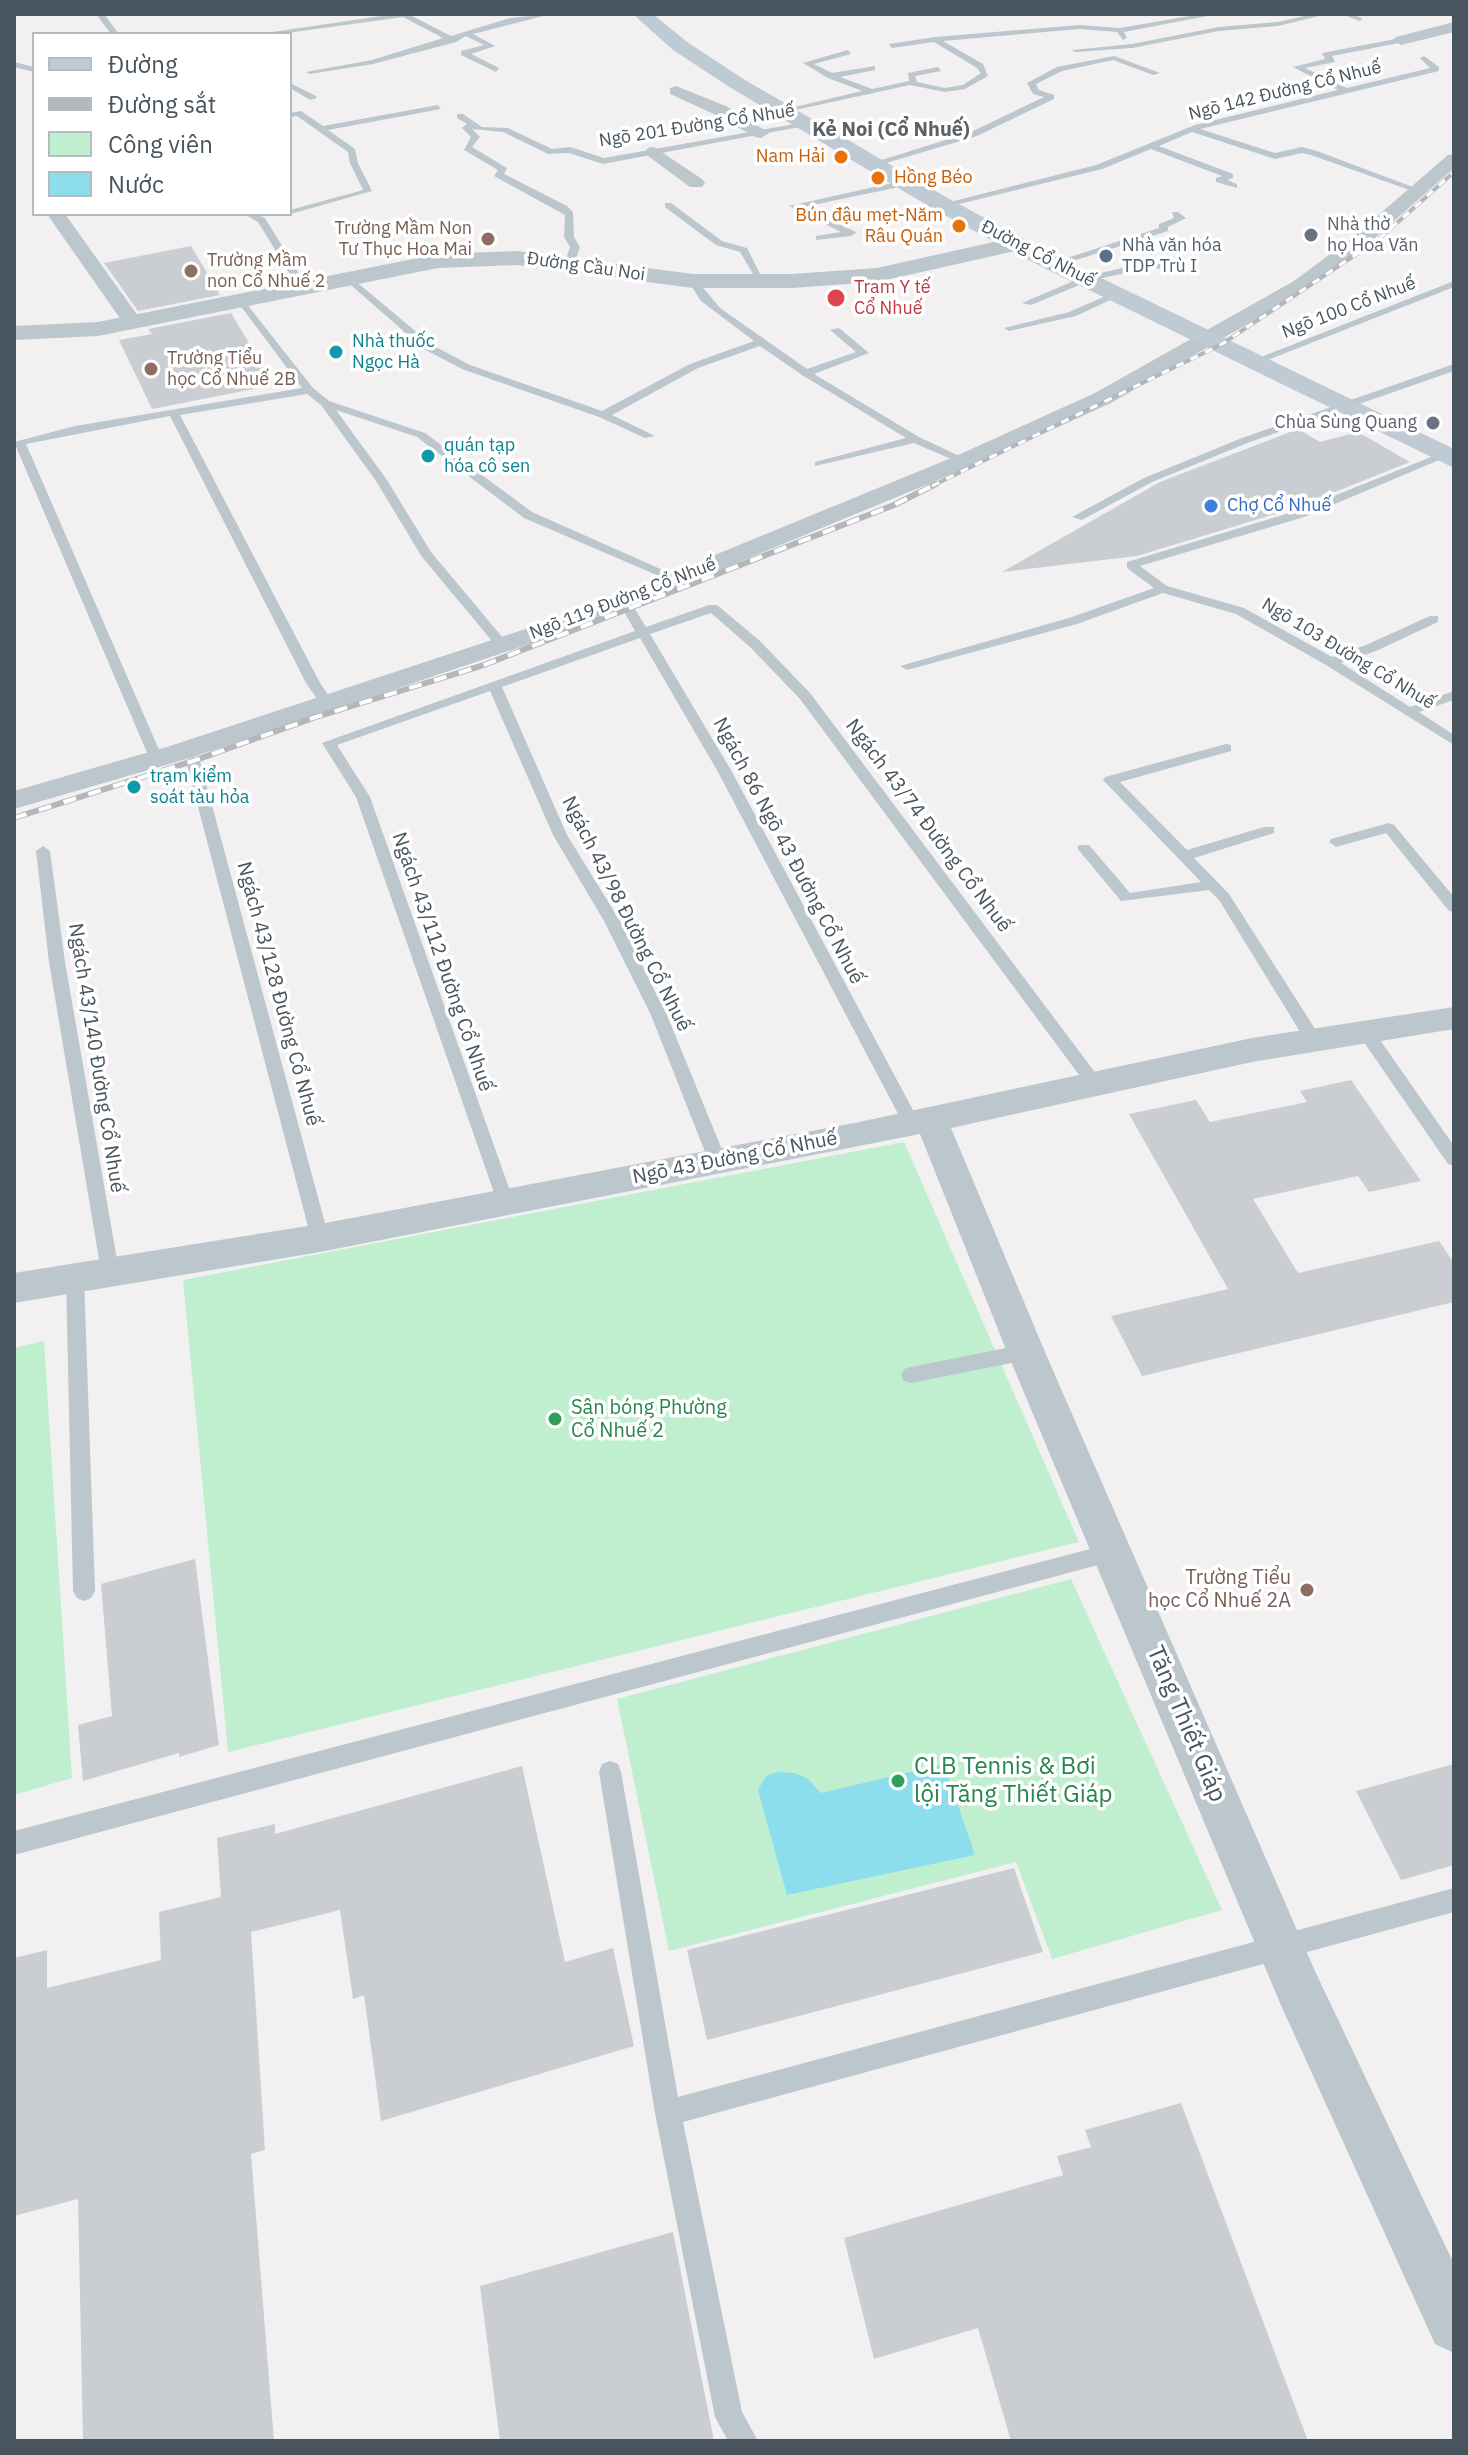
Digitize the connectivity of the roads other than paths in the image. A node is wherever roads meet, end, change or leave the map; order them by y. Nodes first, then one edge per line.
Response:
1 (100, 14) edge
2 (403, 14) edge
3 (547, 14) edge
4 (642, 14) edge
5 (652, 14) edge
6 (1214, 14) edge
7 (1323, 14) edge
8 (1346, 14) edge
9 (1035, 19) dead end
10 (1359, 19) dead end
11 (1454, 27) edge
12 (1044, 30) junction
13 (1120, 30) junction
14 (114, 32) edge
15 (277, 32) edge
16 (468, 34) junction
17 (935, 39) junction
18 (453, 40) junction
19 (1401, 40) joint
20 (892, 46) dead end
21 (1132, 46) junction
22 (1076, 50) dead end
23 (848, 52) dead end
24 (1142, 54) dead end
25 (324, 58) dead end
26 (1114, 58) junction
27 (1424, 58) dead end
28 (338, 67) junction
29 (872, 68) dead end
30 (938, 69) dead end
31 (496, 70) dead end
32 (310, 72) dead end
33 (1156, 73) dead end
34 (831, 76) junction
35 (910, 83) junction
36 (292, 86) edge
37 (676, 91) dead end
38 (870, 91) junction
39 (1348, 92) junction
40 (313, 98) dead end
41 (438, 107) dead end
42 (786, 110) junction
43 (292, 114) edge
44 (460, 116) dead end
45 (472, 125) junction
46 (806, 125) junction
47 (322, 129) junction
48 (1193, 130) junction
49 (761, 133) junction
50 (1151, 146) junction
51 (654, 152) junction
52 (1454, 159) edge
53 (873, 164) junction
54 (696, 183) dead end
55 (906, 183) junction
56 (1234, 186) dead end
57 (1415, 191) junction
58 (668, 205) dead end
59 (943, 205) junction
60 (292, 212) edge
61 (1175, 214) dead end
62 (57, 216) edge
63 (253, 216) edge
64 (276, 216) edge
65 (262, 220) junction
66 (819, 238) dead end
67 (1016, 244) junction
68 (570, 262) junction
69 (1054, 264) junction
70 (1163, 267) dead end
71 (347, 277) junction
72 (1086, 279) junction
73 (693, 281) junction
74 (762, 282) junction
75 (1454, 284) edge
76 (302, 287) junction
77 (1118, 294) junction
78 (242, 301) junction
79 (1027, 303) dead end
80 (133, 323) junction
81 (1009, 328) dead end
82 (835, 330) dead end
83 (14, 333) edge
84 (1207, 337) junction
85 (761, 342) junction
86 (1256, 361) junction
87 (1454, 367) edge
88 (806, 373) junction
89 (309, 390) junction
90 (325, 403) junction
91 (1345, 406) junction
92 (174, 413) junction
93 (603, 415) junction
94 (649, 436) dead end
95 (915, 439) junction
96 (1449, 457) edge
97 (964, 461) junction
98 (819, 464) dead end
99 (1078, 517) dead end
100 (677, 579) junction
101 (1163, 589) junction
102 (624, 601) junction
103 (1434, 619) dead end
104 (643, 631) junction
105 (490, 662) junction
106 (1331, 662) junction
107 (907, 666) dead end
108 (1454, 695) edge
109 (327, 703) junction
110 (1410, 711) junction
111 (1454, 741) edge
112 (1226, 748) dead end
113 (156, 759) junction
114 (193, 761) dead end
115 (14, 800) edge
116 (1269, 830) dead end
117 (1336, 842) dead end
118 (1084, 848) dead end
119 (43, 851) dead end
120 (1184, 856) junction
121 (1213, 885) junction
122 (1454, 907) edge
123 (1454, 1018) edge
124 (1365, 1031) junction
125 (1313, 1039) junction
126 (1094, 1083) junction
127 (920, 1120) junction
128 (1454, 1159) edge
129 (718, 1162) junction
130 (505, 1202) junction
131 (320, 1238) junction
132 (110, 1271) junction
133 (75, 1277) junction
134 (14, 1288) edge
135 (1026, 1352) junction
136 (911, 1375) dead end
137 (1113, 1552) junction
138 (84, 1591) dead end
139 (610, 1772) dead end
140 (14, 1843) edge
141 (1454, 1900) edge
142 (1282, 1949) junction
143 (668, 2113) junction
144 (1454, 2325) edge
145 (744, 2441) edge

1 - 14 lane
2 - 15 lane
2 - 18 lane
3 - 16 lane
4 - 5 lane
4 - 42 main road, Đường Cổ Nhuế
6 - 13 lane
7 - 21 lane
8 - 10 lane
9 - 12 lane
11 - 19 street
12 - 13 lane
12 - 17 lane
13 - 21 lane
16 - 18 lane
16 - 31 lane
17 - 20 lane
17 - 35 lane
18 - 28 lane
19 - 39 lane
21 - 22 lane
23 - 34 lane
24 - 26 lane
25 - 28 lane
26 - 33 lane
26 - 53 lane
27 - 39 lane, Ngõ 142 Đường Cổ Nhuế
28 - 32 lane
29 - 34 lane
30 - 35 lane
34 - 38 lane
35 - 38 lane
36 - 40 lane
37 - 49 street
38 - 42 lane
39 - 48 lane, Ngõ 142 Đường Cổ Nhuế
41 - 47 lane
42 - 46 main road, Đường Cổ Nhuế
43 - 47 lane
44 - 45 lane, Ngõ 201 Đường Cổ Nhuế
45 - 51 lane, Ngõ 201 Đường Cổ Nhuế
45 - 68 lane
46 - 49 lane, Ngõ 201 Đường Cổ Nhuế
46 - 53 main road, Đường Cổ Nhuế
47 - 60 lane
48 - 50 lane, Ngõ 142 Đường Cổ Nhuế
48 - 57 lane
49 - 51 lane, Ngõ 201 Đường Cổ Nhuế
50 - 56 lane
50 - 59 lane, Ngõ 142 Đường Cổ Nhuế
51 - 54 street
52 - 57 street, Ngõ 119 Đường Cổ Nhuế
53 - 55 main road, Đường Cổ Nhuế
55 - 59 main road, Đường Cổ Nhuế
55 - 66 lane
57 - 84 street, Ngõ 119 Đường Cổ Nhuế
58 - 74 lane
59 - 67 main road, Đường Cổ Nhuế
61 - 69 lane
62 - 80 street
63 - 65 lane
64 - 65 lane
65 - 76 lane
67 - 69 main road, Đường Cổ Nhuế
67 - 74 street, Đường Cầu Noi
68 - 71 street, Đường Cầu Noi
68 - 73 street, Đường Cầu Noi
69 - 72 main road, Đường Cổ Nhuế
70 - 72 lane
71 - 76 street, Đường Cầu Noi
71 - 93 lane
72 - 77 main road, Đường Cổ Nhuế
72 - 79 lane
73 - 74 street, Đường Cầu Noi
73 - 85 lane
75 - 86 lane, Ngõ 100 Cổ Nhuế
76 - 78 street, Đường Cầu Noi
77 - 81 lane
77 - 84 main road, Đường Cổ Nhuế
78 - 80 street, Đường Cầu Noi
78 - 89 lane
80 - 83 street, Đường Cầu Noi
82 - 88 lane
84 - 86 main road, Đường Cổ Nhuế
84 - 97 street, Ngõ 119 Đường Cổ Nhuế
85 - 88 lane
85 - 93 lane
86 - 91 main road, Đường Cổ Nhuế
87 - 91 lane
88 - 95 lane
89 - 90 lane
89 - 92 lane
90 - 100 lane
90 - 105 lane, Ngách 43/98 Đường Cổ Nhuế
91 - 96 main road, Đường Cổ Nhuế
91 - 99 lane
92 - 109 lane
92 - 113 lane
93 - 94 lane
95 - 97 lane
95 - 98 lane
96 - 101 lane, Ngõ 103 Đường Cổ Nhuế
97 - 100 street, Ngõ 119 Đường Cổ Nhuế
100 - 102 street, Ngõ 119 Đường Cổ Nhuế
101 - 106 lane, Ngõ 103 Đường Cổ Nhuế
101 - 107 lane
102 - 104 lane, Ngách 86 Ngõ 43 Đường Cổ Nhuế
102 - 105 street, Ngõ 119 Đường Cổ Nhuế
103 - 106 lane
104 - 105 lane
104 - 126 lane, Ngách 43/74 Đường Cổ Nhuế
104 - 127 lane, Ngách 86 Ngõ 43 Đường Cổ Nhuế
105 - 109 street, Ngõ 119 Đường Cổ Nhuế
105 - 129 lane, Ngách 43/98 Đường Cổ Nhuế
105 - 130 lane, Ngách 43/112 Đường Cổ Nhuế
106 - 110 lane, Ngõ 103 Đường Cổ Nhuế
108 - 110 lane
109 - 113 street, Ngõ 119 Đường Cổ Nhuế
110 - 111 lane, Ngõ 103 Đường Cổ Nhuế
112 - 120 lane
113 - 115 street, Ngõ 119 Đường Cổ Nhuế
114 - 131 lane, Ngách 43/128 Đường Cổ Nhuế
116 - 120 lane
117 - 122 lane
118 - 121 lane
119 - 132 lane, Ngách 43/140 Đường Cổ Nhuế
120 - 121 lane
121 - 125 lane
123 - 124 street, Ngõ 43 Đường Cổ Nhuế
124 - 125 street, Ngõ 43 Đường Cổ Nhuế
124 - 128 lane
125 - 126 street, Ngõ 43 Đường Cổ Nhuế
126 - 127 street, Ngõ 43 Đường Cổ Nhuế
127 - 129 street, Ngõ 43 Đường Cổ Nhuế
127 - 135 street, Tăng Thiết Giáp
129 - 130 street, Ngõ 43 Đường Cổ Nhuế
130 - 131 street, Ngõ 43 Đường Cổ Nhuế
131 - 132 street, Ngõ 43 Đường Cổ Nhuế
132 - 133 street, Ngõ 43 Đường Cổ Nhuế
133 - 134 street, Ngõ 43 Đường Cổ Nhuế
133 - 138 lane
135 - 136 lane
135 - 137 street, Tăng Thiết Giáp
137 - 140 lane
137 - 142 street, Tăng Thiết Giáp
139 - 143 lane
141 - 142 lane
142 - 143 lane
142 - 144 street, Tăng Thiết Giáp
143 - 145 lane

